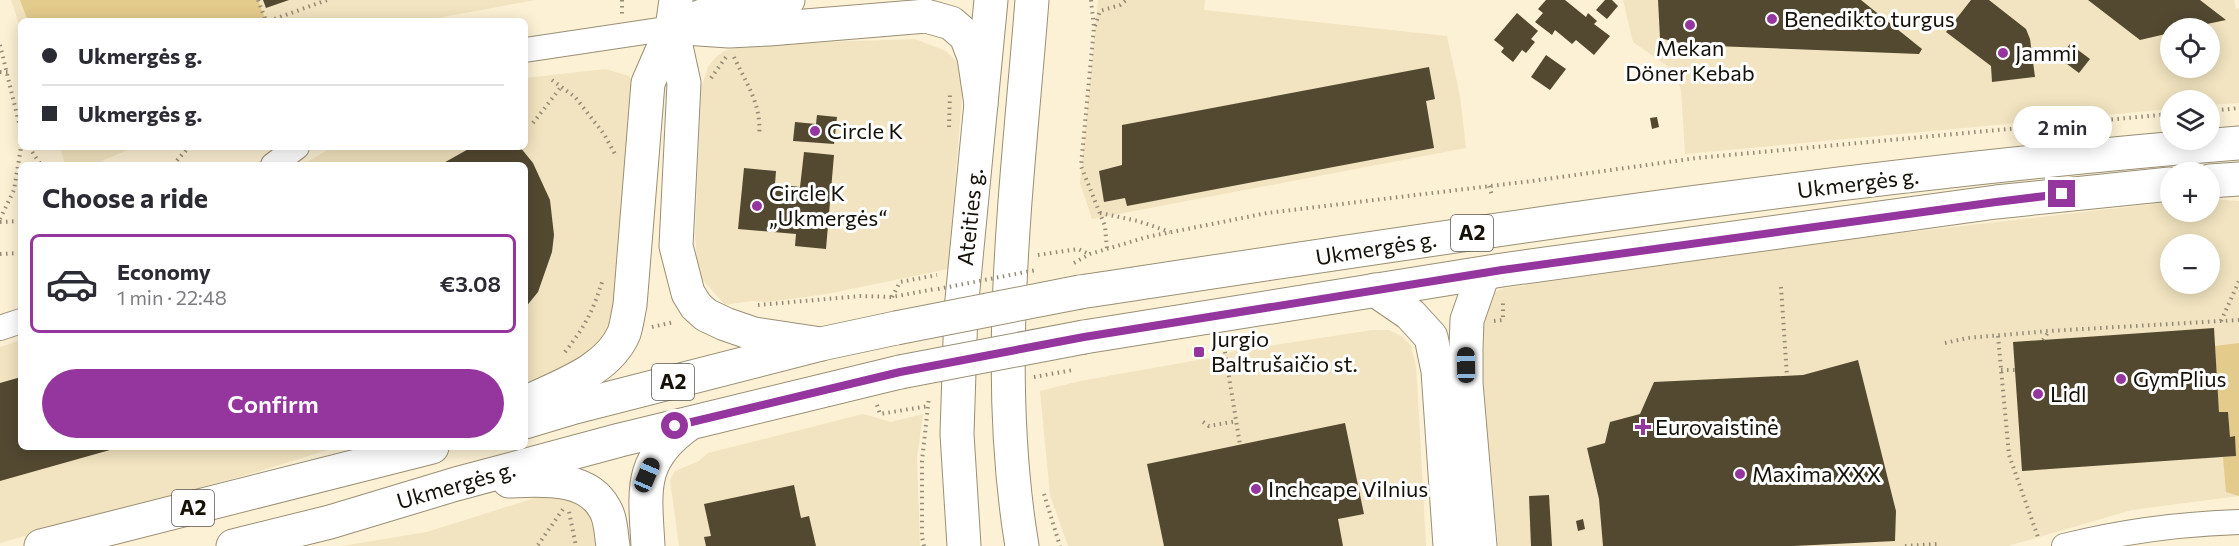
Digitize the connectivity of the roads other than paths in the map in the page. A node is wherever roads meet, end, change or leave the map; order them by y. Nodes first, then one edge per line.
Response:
1 (788, 0) edge
2 (991, 0) edge
3 (1032, 0) edge
4 (674, 14) edge
5 (528, 49) edge
6 (981, 104) junction
7 (2239, 143) edge
8 (293, 150) edge
9 (277, 162) edge
10 (2239, 179) edge
11 (2220, 180) edge
12 (2160, 185) edge
13 (1483, 274) junction
14 (1375, 290) junction
15 (18, 322) edge
16 (0, 328) edge
17 (821, 344) junction
18 (528, 402) edge
19 (528, 421) edge
20 (693, 421) junction
21 (420, 450) edge
22 (456, 484) junction
23 (2239, 522) edge
24 (41, 546) edge
25 (233, 546) edge
26 (614, 546) edge
27 (648, 546) edge
28 (964, 546) edge
29 (1022, 546) edge
30 (1450, 546) edge
31 (1480, 546) edge
32 (2064, 546) edge

1 - 4 main road
2 - 6 main road, Ateities g.
3 - 29 main road, Ateities g.
4 - 5 street
4 - 6 main road
4 - 17 main road
4 - 18 main road
6 - 28 main road, Ateities g.
7 - 17 main road, Ukmergės g. / A2, bridge
8 - 9 street
10 - 11 main road
12 - 13 main road, Ukmergės g. / A2
13 - 14 main road, Ukmergės g. / A2
13 - 31 main road
14 - 20 main road, Ukmergės g. / A2, bridge
14 - 30 main road
15 - 16 street
17 - 19 main road, Ukmergės g. / A2
20 - 22 main road, Ukmergės g. / A2
20 - 27 main road
21 - 24 main road, Ukmergės g. / A2
22 - 25 main road, Ukmergės g. / A2
22 - 26 main road
23 - 32 street

